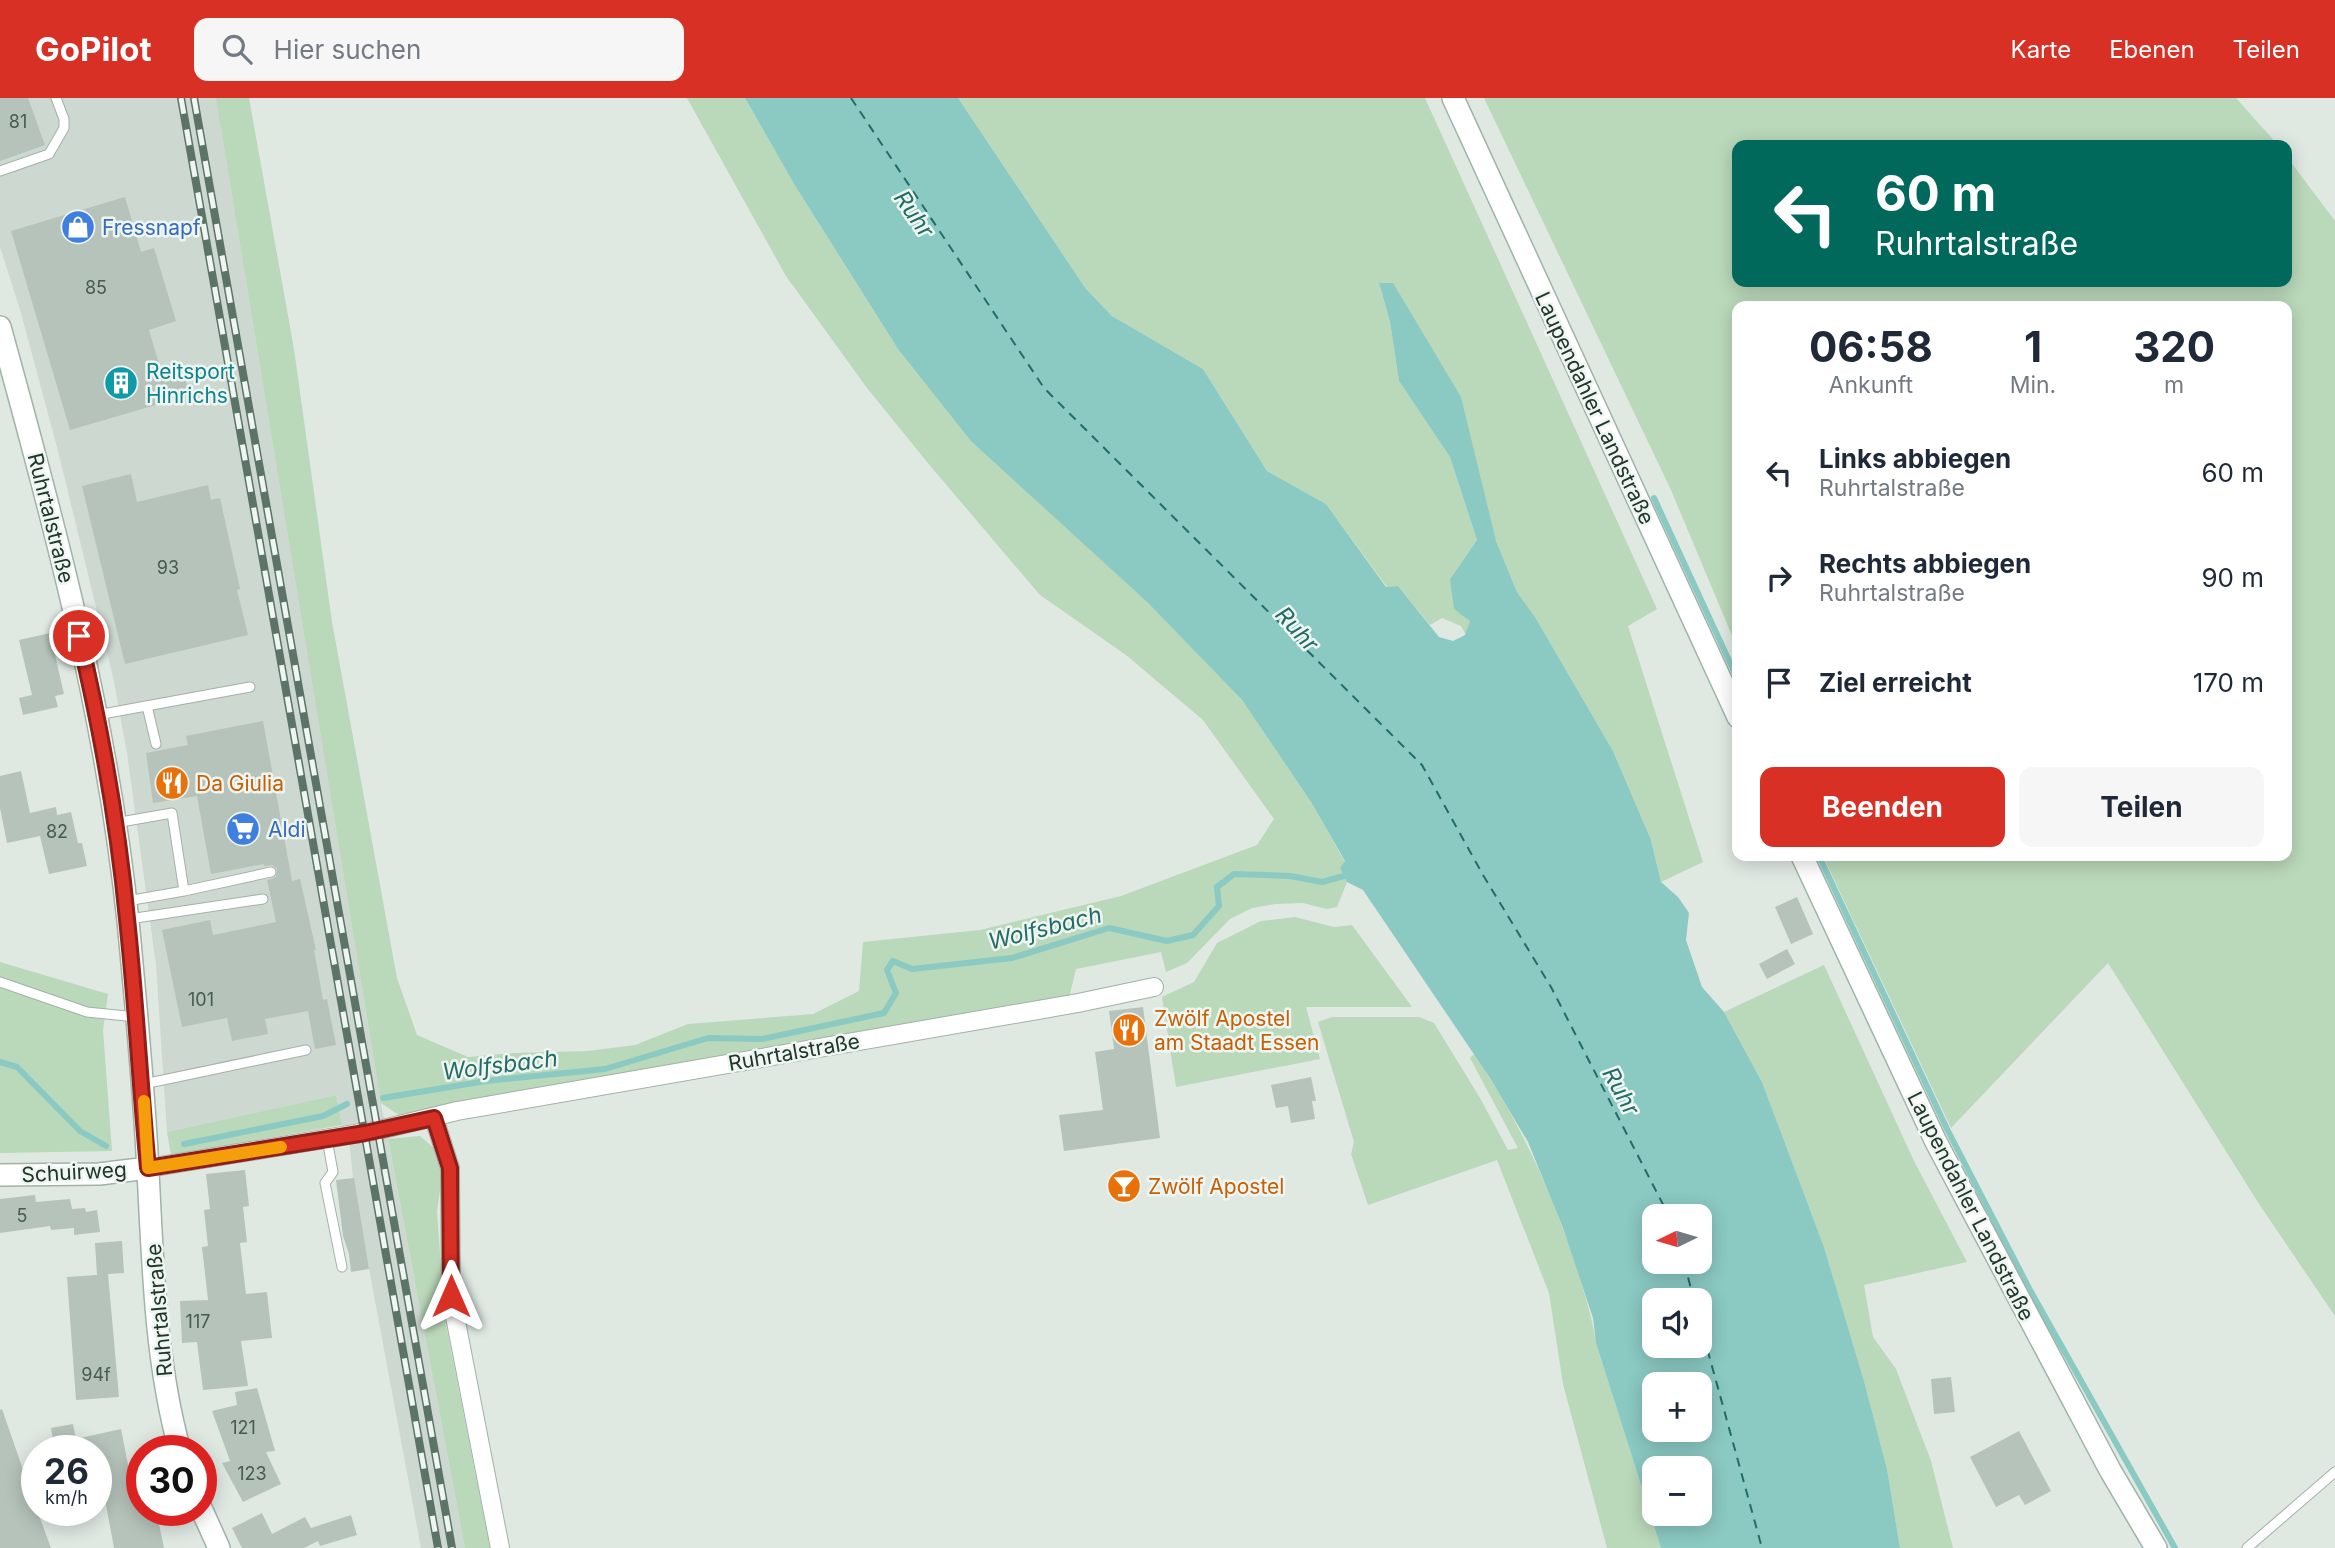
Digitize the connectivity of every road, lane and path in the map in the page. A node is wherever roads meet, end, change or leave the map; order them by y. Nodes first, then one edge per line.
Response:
1 (56, 98) edge
2 (1453, 98) edge
3 (0, 171) edge
4 (0, 327) edge
5 (250, 687) dead end
6 (1732, 704) edge
7 (148, 706) junction
8 (97, 715) junction
9 (156, 744) dead end
10 (116, 823) junction
11 (1804, 861) edge
12 (271, 872) dead end
13 (184, 891) junction
14 (263, 899) dead end
15 (126, 910) junction
16 (0, 982) edge
17 (1154, 987) dead end
18 (136, 1017) junction
19 (306, 1049) dead end
20 (142, 1084) junction
21 (434, 1118) junction
22 (327, 1139) junction
23 (148, 1168) junction
24 (0, 1175) edge
25 (342, 1267) dead end
26 (176, 1435) edge
27 (2335, 1472) edge
28 (209, 1526) edge
29 (219, 1548) edge
30 (500, 1548) edge
31 (2156, 1548) edge
32 (2246, 1548) edge

1 - 3 lane
2 - 6 main road, Laupendahler Landstraße
4 - 8 main road, Ruhrtalstraße
5 - 7 lane
7 - 8 lane
7 - 9 lane
8 - 10 main road, Ruhrtalstraße
10 - 13 lane
10 - 15 main road, Ruhrtalstraße
11 - 31 main road, Laupendahler Landstraße
12 - 13 lane
13 - 15 lane
14 - 15 lane
15 - 18 main road, Ruhrtalstraße
16 - 18 lane
17 - 21 street, Ruhrtalstraße
18 - 20 main road, Ruhrtalstraße
19 - 20 lane
20 - 23 main road, Ruhrtalstraße
21 - 22 street, Ruhrtalstraße
21 - 30 street
22 - 23 street, Ruhrtalstraße
22 - 25 lane
23 - 24 main road, Schuirweg
23 - 26 main road, Ruhrtalstraße
27 - 32 lane
28 - 29 main road

